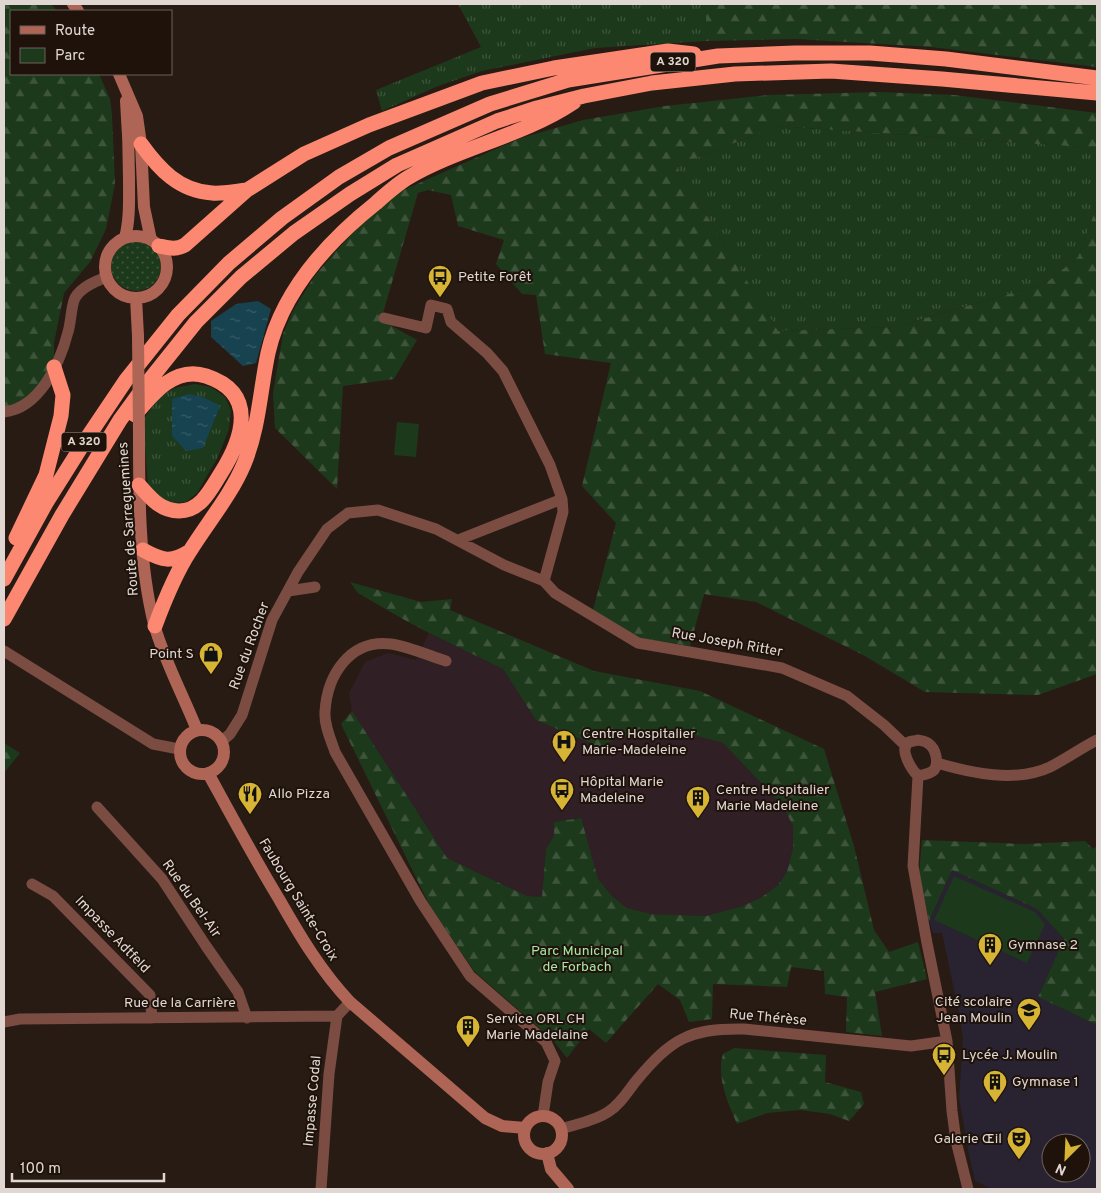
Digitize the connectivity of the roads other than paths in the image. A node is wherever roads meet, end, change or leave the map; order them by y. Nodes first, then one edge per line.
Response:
1 (718, 56) junction
2 (119, 75) edge
3 (1097, 78) edge
4 (1097, 93) edge
5 (584, 96) junction
6 (135, 143) junction
7 (247, 190) junction
8 (125, 238) junction
9 (155, 243) junction
10 (107, 277) junction
11 (136, 298) junction
12 (384, 318) dead end
13 (54, 367) junction
14 (4, 412) edge
15 (120, 420) junction
16 (139, 485) junction
17 (562, 499) junction
18 (458, 540) junction
19 (144, 550) junction
20 (190, 551) junction
21 (4, 563) edge
22 (298, 572) junction
23 (4, 579) edge
24 (544, 581) junction
25 (288, 591) junction
26 (4, 619) edge
27 (155, 626) junction
28 (638, 643) joint
29 (4, 652) edge
30 (446, 662) dead end
31 (197, 730) junction
32 (1097, 740) edge
33 (222, 741) junction
34 (906, 746) junction
35 (179, 749) junction
36 (937, 763) junction
37 (208, 773) junction
38 (918, 776) junction
39 (97, 807) dead end
40 (32, 884) dead end
41 (350, 1002) junction
42 (337, 1016) junction
43 (152, 1018) junction
44 (247, 1018) junction
45 (4, 1022) edge
46 (948, 1041) junction
47 (543, 1116) junction
48 (525, 1128) junction
49 (561, 1129) junction
50 (547, 1153) junction
51 (321, 1189) edge
52 (568, 1189) edge
53 (968, 1189) edge

1 - 3 highway, A 320
1 - 7 highway
1 - 23 highway, A 320
2 - 6 main road
4 - 5 highway, A 320
5 - 15 highway, A 320
5 - 20 highway
6 - 7 highway
6 - 8 main road
6 - 9 main road
7 - 9 highway
8 - 9 main road
8 - 10 main road
9 - 11 main road
10 - 11 main road
10 - 13 street
11 - 16 main road, Route de Sarreguemines, bridge
12 - 17 street
13 - 14 street
13 - 21 highway
15 - 16 highway
15 - 26 highway, A 320
16 - 19 main road, Route de Sarreguemines
17 - 18 street
17 - 24 street
18 - 22 street, Rue du Rocher
18 - 24 street, Rue du Rocher
19 - 20 highway
19 - 27 main road, Route de Sarreguemines
20 - 27 highway
22 - 25 street, Rue du Rocher
22 - 25 street
24 - 28 street, Rue du Rocher
25 - 33 street, Rue du Rocher
27 - 31 main road, Route de Sarreguemines
28 - 34 street, Rue Joseph Ritter
29 - 35 street
30 - 47 street
31 - 33 main road
31 - 35 main road
32 - 36 street
33 - 37 main road
34 - 36 street
34 - 38 street
35 - 37 main road
36 - 38 street
37 - 41 main road, Faubourg Sainte-Croix
38 - 46 street
39 - 44 street, Rue du Bel-Air
40 - 43 street, Impasse Adtfeld
41 - 42 street
41 - 48 main road, Faubourg Sainte-Croix
42 - 44 street, Rue de la Carrière
42 - 51 street, Impasse Codal
43 - 44 street, Rue de la Carrière
43 - 45 street, Rue de la Carrière
46 - 49 street, Rue Thérèse
46 - 53 street
47 - 48 main road
47 - 49 main road
48 - 50 main road
49 - 50 main road
50 - 52 main road

